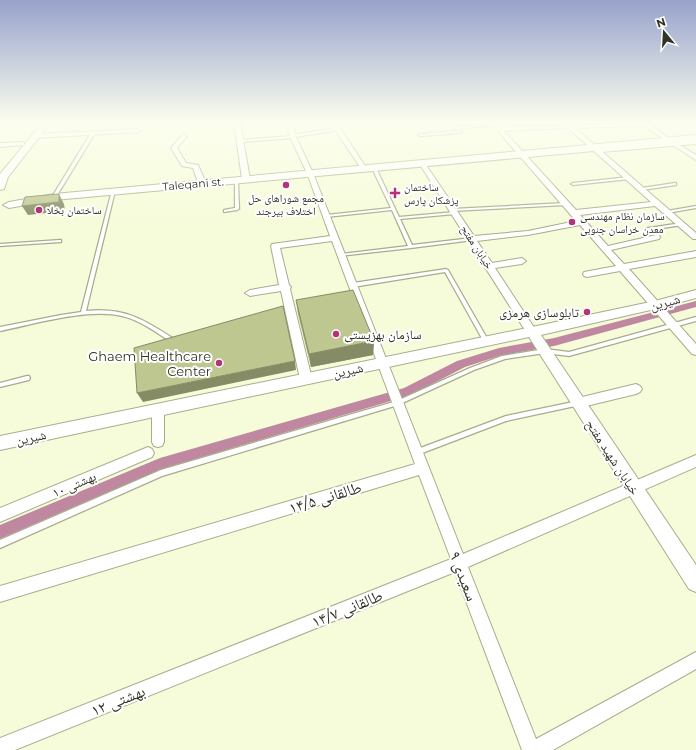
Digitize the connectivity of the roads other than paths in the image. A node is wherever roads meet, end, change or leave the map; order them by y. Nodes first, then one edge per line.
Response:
1 (11, 157) edge
2 (19, 157) edge
3 (78, 157) edge
4 (179, 157) edge
5 (240, 157) edge
6 (303, 157) edge
7 (360, 157) edge
8 (489, 157) edge
9 (525, 157) edge
10 (604, 157) edge
11 (422, 163) junction
12 (369, 168) junction
13 (0, 170) edge
14 (310, 173) junction
15 (629, 178) junction
16 (241, 180) junction
17 (202, 183) junction
18 (573, 184) dead end
19 (675, 184) dead end
20 (642, 189) junction
21 (113, 191) junction
22 (7, 195) edge
23 (54, 197) junction
24 (658, 203) junction
25 (565, 204) junction
26 (696, 206) edge
27 (393, 209) junction
28 (225, 211) dead end
29 (454, 211) junction
30 (667, 212) junction
31 (573, 213) junction
32 (326, 216) junction
33 (398, 218) junction
34 (582, 222) junction
35 (682, 224) junction
36 (648, 229) dead end
37 (656, 237) dead end
38 (696, 237) edge
39 (335, 238) junction
40 (472, 240) junction
41 (60, 241) dead end
42 (0, 246) edge
43 (411, 247) junction
44 (605, 249) junction
45 (696, 254) edge
46 (341, 255) junction
47 (522, 262) dead end
48 (489, 266) junction
49 (622, 268) junction
50 (587, 274) dead end
51 (353, 285) junction
52 (286, 287) junction
53 (250, 293) dead end
54 (696, 294) edge
55 (655, 305) junction
56 (83, 313) junction
57 (696, 319) edge
58 (674, 327) junction
59 (0, 329) edge
60 (532, 332) junction
61 (183, 340) edge
62 (486, 341) junction
63 (545, 351) junction
64 (696, 351) edge
65 (383, 363) junction
66 (28, 378) dead end
67 (306, 379) junction
68 (0, 385) edge
69 (636, 389) dead end
70 (398, 402) junction
71 (578, 404) junction
72 (158, 411) junction
73 (158, 442) dead end
74 (0, 443) edge
75 (148, 452) dead end
76 (417, 452) junction
77 (696, 461) edge
78 (423, 468) junction
79 (633, 487) junction
80 (0, 515) edge
81 (0, 544) edge
82 (459, 563) junction
83 (696, 582) edge
84 (0, 594) edge
85 (236, 653) joint
86 (696, 660) edge
87 (0, 747) edge
88 (531, 750) edge
89 (535, 750) edge

1 - 13 main road
2 - 22 main road
3 - 23 lane
4 - 17 street
5 - 16 street
6 - 14 street, سعیدی ۹
7 - 12 street
8 - 11 main road, Taleqani st.
9 - 25 street
10 - 15 street
11 - 12 main road, Taleqani st.
11 - 29 street, خیابان مفتح
12 - 14 main road, Taleqani st.
12 - 27 lane
14 - 16 main road, Taleqani st.
14 - 32 street, سعیدی ۹
15 - 18 lane
15 - 20 street
16 - 17 main road, Taleqani st.
16 - 28 lane
17 - 21 main road, Taleqani st.
19 - 20 lane
20 - 24 street
21 - 23 main road, Taleqani st.
21 - 56 lane
22 - 23 main road, Taleqani st.
24 - 30 street
24 - 31 street
25 - 29 lane
25 - 31 street
26 - 30 lane
27 - 32 lane
27 - 33 lane
29 - 33 lane
29 - 40 street, خیابان مفتح
30 - 35 street
31 - 34 street
32 - 39 street, سعیدی ۹
33 - 43 lane
34 - 40 street
34 - 44 street
35 - 36 lane
35 - 38 street
37 - 44 street
39 - 46 street, سعیدی ۹
39 - 52 street
40 - 43 lane
40 - 48 street, خیابان مفتح
41 - 42 lane
43 - 46 lane
44 - 49 street
45 - 49 street
46 - 51 street, سعیدی ۹
47 - 48 street
48 - 60 street, خیابان مفتح
49 - 50 street
49 - 55 street
51 - 62 lane
51 - 65 street, سعیدی ۹
52 - 53 street
52 - 67 street
54 - 55 street, شیرین
55 - 58 street
55 - 60 street, شیرین
56 - 59 lane
56 - 61 lane
57 - 58 lane
58 - 63 lane
58 - 64 street
60 - 62 street, شیرین
60 - 63 street, خیابان شهید مفتح
62 - 65 street, شیرین
63 - 70 lane
63 - 71 street, خیابان شهید مفتح
65 - 67 street, شیرین
65 - 70 street, سعیدی ۹
66 - 68 lane
67 - 72 street, شیرین
69 - 71 street
70 - 76 street, سعیدی ۹
70 - 81 lane
71 - 76 lane
71 - 79 street, خیابان شهید مفتح
72 - 73 street
72 - 74 street, شیرین
75 - 80 street, بهشتی ۱۰
76 - 78 street, سعیدی ۹
77 - 79 street, طالقانی ۱۴/۷
78 - 82 street, سعیدی ۹
78 - 84 street, طالقانی ۱۴/۵
79 - 82 street, طالقانی ۱۴/۷
79 - 83 street, خیابان شهید مفتح
82 - 85 street, طالقانی ۱۴/۷
82 - 88 street, سعیدی ۹
85 - 87 street, بهشتی ۱۲
86 - 89 street

